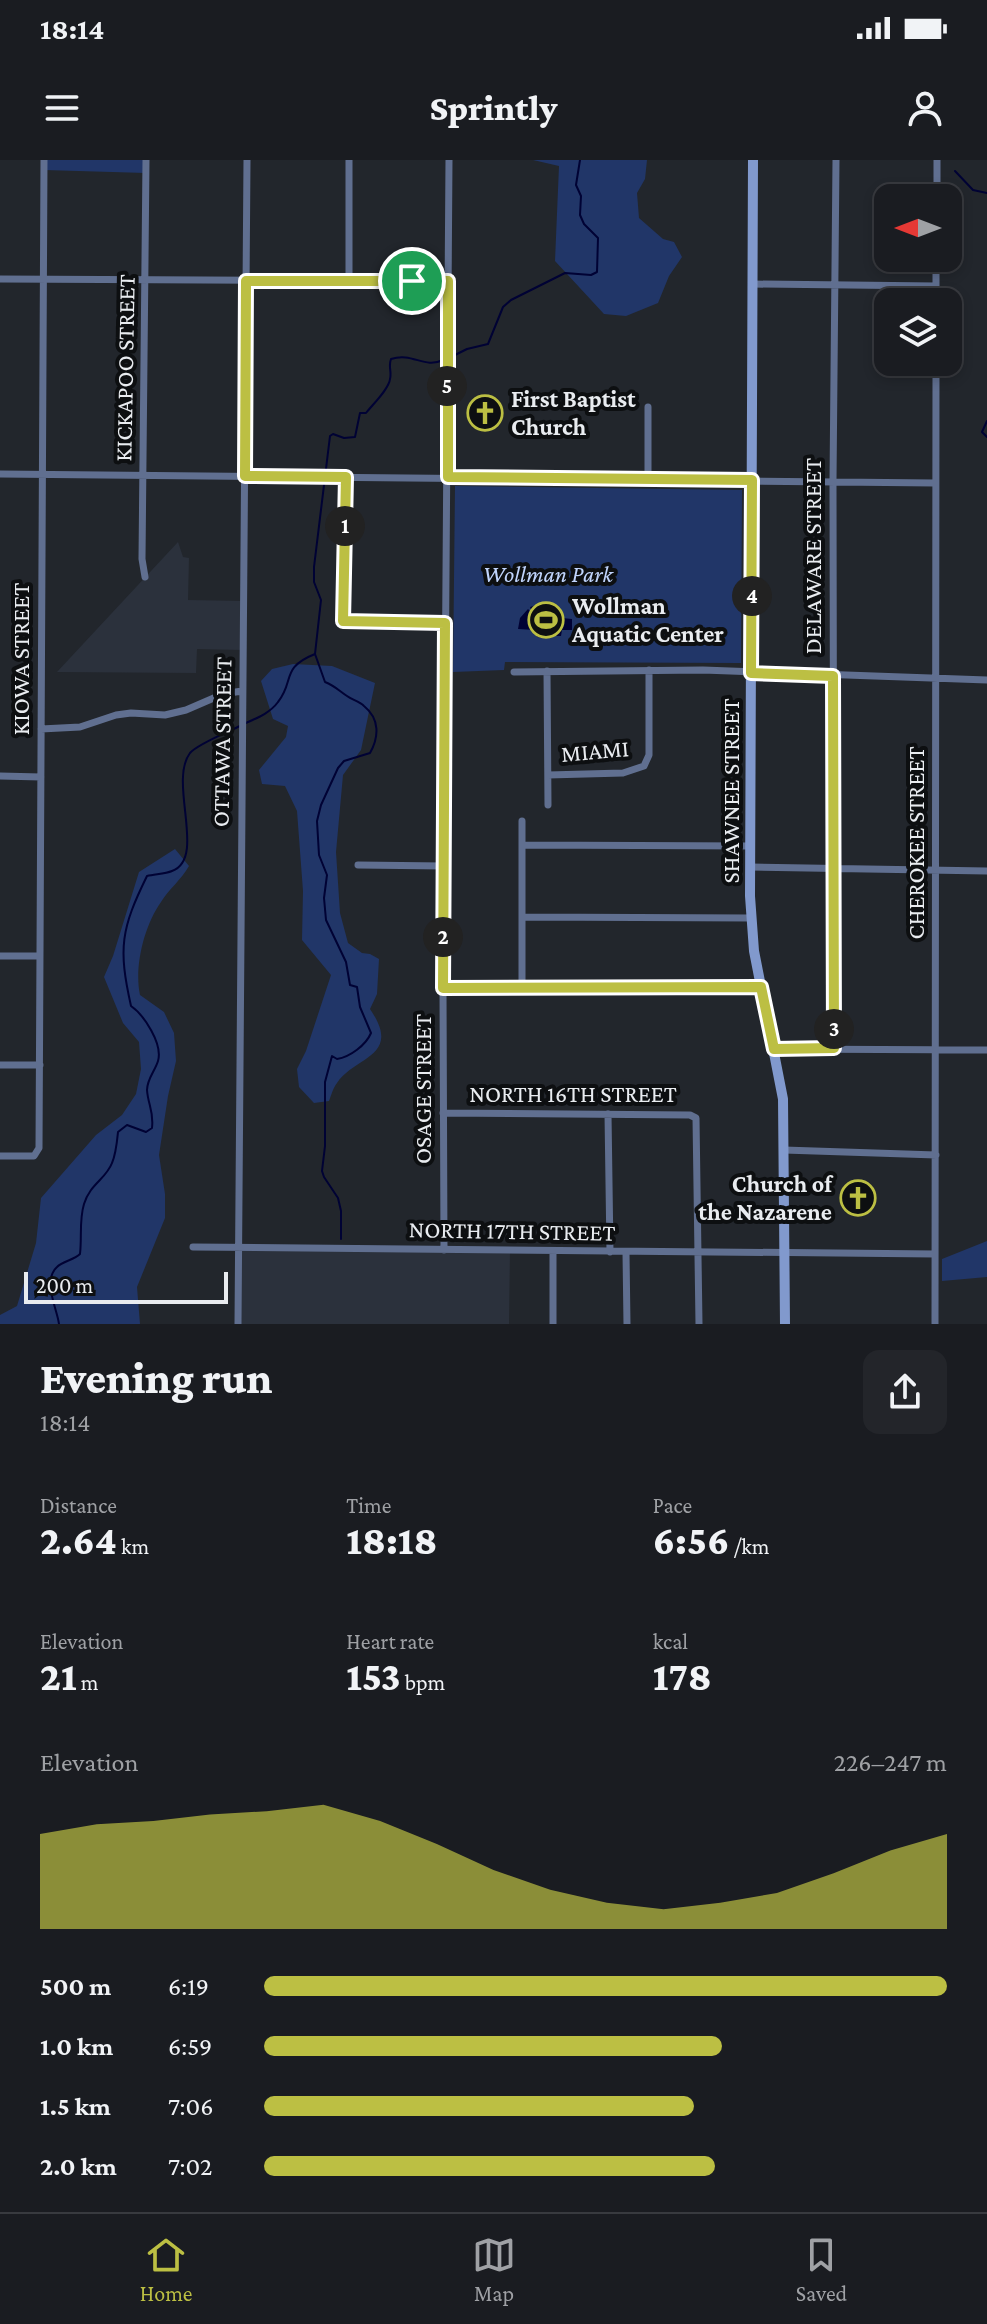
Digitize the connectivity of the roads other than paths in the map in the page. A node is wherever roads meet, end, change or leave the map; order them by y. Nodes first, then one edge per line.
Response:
1 (44, 160) edge
2 (146, 160) edge
3 (247, 160) edge
4 (349, 160) edge
5 (449, 160) edge
6 (753, 160) edge
7 (836, 160) edge
8 (937, 160) edge
9 (937, 184) edge
10 (936, 272) edge
11 (0, 279) edge
12 (45, 280) junction
13 (146, 280) junction
14 (246, 281) junction
15 (349, 281) junction
16 (448, 281) junction
17 (752, 284) junction
18 (836, 284) junction
19 (936, 286) joint
20 (936, 376) edge
21 (648, 407) dead end
22 (0, 474) edge
23 (41, 475) junction
24 (143, 475) junction
25 (245, 476) junction
26 (346, 477) junction
27 (448, 477) junction
28 (648, 480) junction
29 (752, 480) junction
30 (833, 481) junction
31 (935, 483) junction
32 (145, 577) dead end
33 (445, 623) junction
34 (649, 670) junction
35 (547, 671) junction
36 (514, 672) dead end
37 (751, 673) junction
38 (833, 676) junction
39 (935, 678) junction
40 (987, 680) edge
41 (242, 691) junction
42 (41, 729) junction
43 (548, 775) junction
44 (0, 776) edge
45 (41, 777) junction
46 (548, 805) dead end
47 (522, 821) dead end
48 (523, 845) junction
49 (751, 846) junction
50 (358, 865) dead end
51 (444, 866) junction
52 (750, 867) junction
53 (833, 869) junction
54 (937, 870) junction
55 (987, 871) edge
56 (522, 917) junction
57 (751, 918) junction
58 (0, 956) edge
59 (40, 956) junction
60 (761, 987) junction
61 (443, 988) junction
62 (522, 989) junction
63 (834, 1048) junction
64 (935, 1048) junction
65 (774, 1049) junction
66 (987, 1050) edge
67 (0, 1065) edge
68 (40, 1065) junction
69 (443, 1113) junction
70 (608, 1114) junction
71 (784, 1150) junction
72 (936, 1155) junction
73 (0, 1156) edge
74 (193, 1247) dead end
75 (239, 1248) junction
76 (444, 1250) junction
77 (553, 1252) junction
78 (610, 1252) junction
79 (699, 1252) junction
80 (784, 1252) junction
81 (626, 1253) junction
82 (935, 1254) junction
83 (238, 1324) edge
84 (553, 1324) edge
85 (627, 1324) edge
86 (699, 1324) edge
87 (785, 1324) edge
88 (935, 1324) edge

1 - 12 street, KIOWA STREET
2 - 13 street, KICKAPOO STREET
3 - 14 street, OTTAWA STREET
4 - 15 street
5 - 16 street, OSAGE STREET
6 - 17 street, SHAWNEE STREET
7 - 18 street, DELAWARE STREET
8 - 9 street
10 - 19 street
11 - 12 street
12 - 13 street
12 - 23 street, KIOWA STREET
13 - 14 street
13 - 24 street, KICKAPOO STREET
14 - 15 street
14 - 25 street, OTTAWA STREET
15 - 16 street
16 - 27 street, OSAGE STREET
17 - 18 street
17 - 29 street, SHAWNEE STREET
18 - 19 street
18 - 30 street, DELAWARE STREET
20 - 31 street, CHEROKEE STREET
21 - 28 street
22 - 23 street
23 - 24 street
23 - 42 street, KIOWA STREET
24 - 25 street
24 - 32 street, KICKAPOO STREET
25 - 26 street
25 - 41 street, OTTAWA STREET
26 - 27 street
26 - 33 street
27 - 28 street
27 - 33 street, OSAGE STREET
28 - 29 street
29 - 30 street
29 - 37 street, SHAWNEE STREET
30 - 31 street
30 - 38 street, DELAWARE STREET
31 - 39 street, CHEROKEE STREET
33 - 51 street, OSAGE STREET
34 - 35 street
34 - 37 street
34 - 43 street, MIAMI
35 - 36 street
35 - 43 street
37 - 38 street
37 - 49 street, SHAWNEE STREET
38 - 39 street
38 - 53 street, DELAWARE STREET
39 - 40 street
39 - 54 street, CHEROKEE STREET
41 - 42 street
41 - 75 street, OTTAWA STREET
42 - 45 street, KIOWA STREET
43 - 46 street
44 - 45 street
45 - 59 street, KIOWA STREET
47 - 48 street
48 - 49 street
48 - 56 street
49 - 52 street, SHAWNEE STREET
50 - 51 street
51 - 61 street, OSAGE STREET
52 - 53 street
52 - 57 street, SHAWNEE STREET
53 - 54 street
53 - 63 street, DELAWARE STREET
54 - 55 street
54 - 64 street, CHEROKEE STREET
56 - 57 street
56 - 62 street
57 - 60 street, SHAWNEE STREET
58 - 59 street
59 - 68 street, KIOWA STREET
60 - 62 street
60 - 65 street, SHAWNEE STREET
61 - 62 street
61 - 69 street, OSAGE STREET
63 - 64 street
63 - 65 street
64 - 66 street
64 - 72 street, CHEROKEE STREET
65 - 71 street, SHAWNEE STREET
67 - 68 street
68 - 73 street, KIOWA STREET
69 - 70 street, NORTH 16TH STREET
69 - 76 street, OSAGE STREET
70 - 78 street
70 - 79 street, NORTH 16TH STREET
71 - 72 street
71 - 80 street, SHAWNEE STREET
72 - 82 street, CHEROKEE STREET
74 - 75 street, NORTH 17TH STREET
75 - 76 street, NORTH 17TH STREET
75 - 83 street, OTTAWA STREET
76 - 77 street, NORTH 17TH STREET
77 - 78 street, NORTH 17TH STREET
77 - 84 street
78 - 81 street, NORTH 17TH STREET
79 - 80 street, NORTH 17TH STREET
79 - 81 street, NORTH 17TH STREET
79 - 86 street
80 - 82 street, NORTH 17TH STREET
80 - 87 street, SHAWNEE STREET
81 - 85 street
82 - 88 street, CHEROKEE STREET

